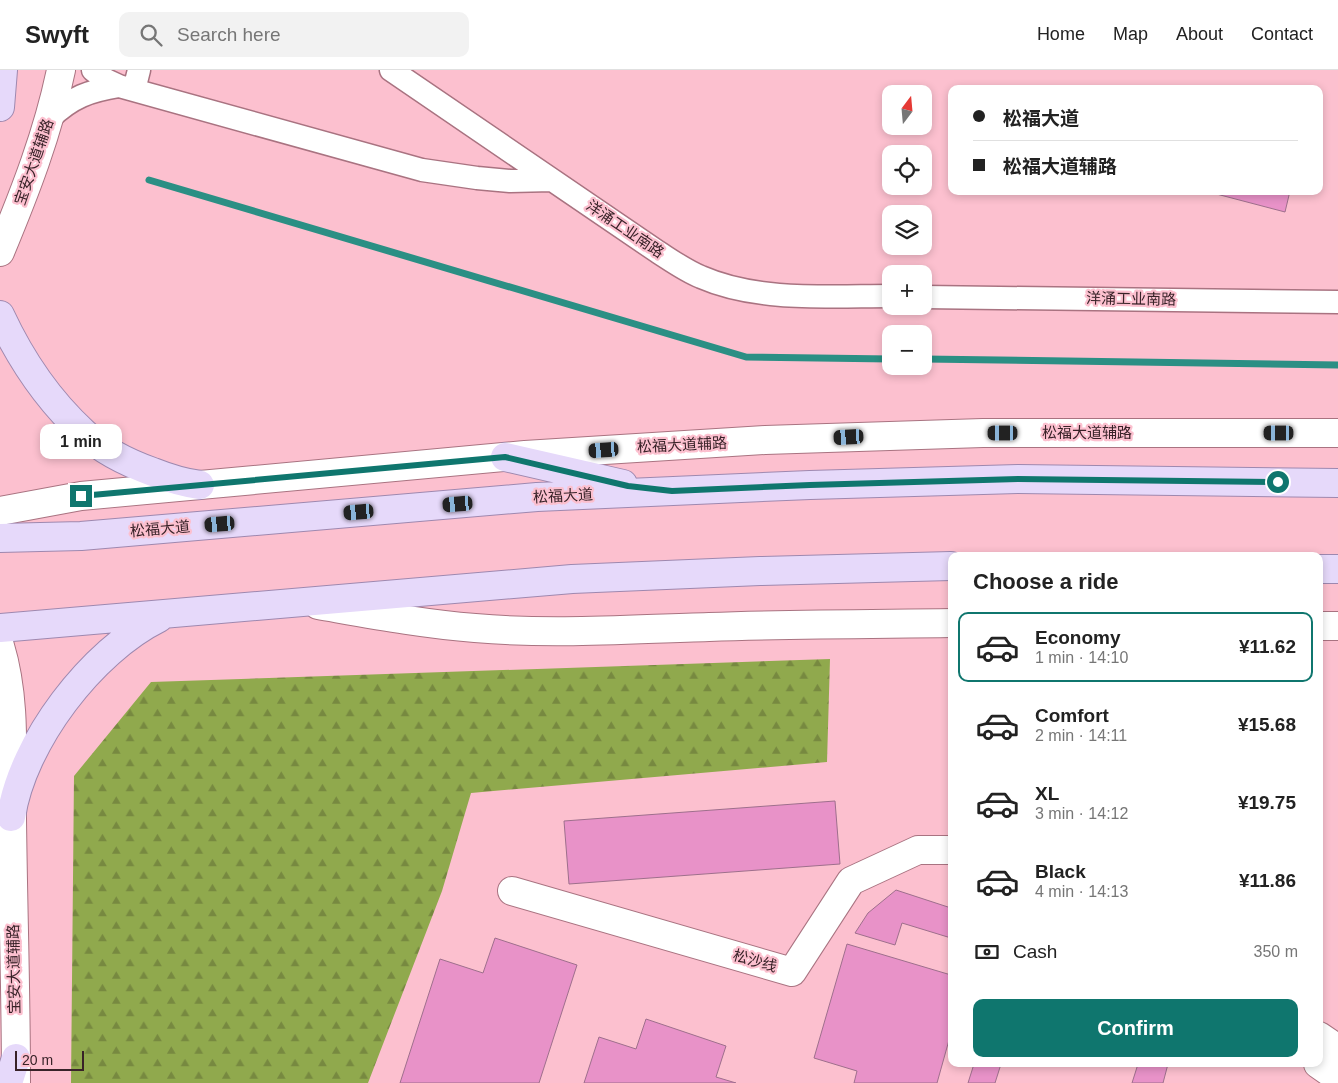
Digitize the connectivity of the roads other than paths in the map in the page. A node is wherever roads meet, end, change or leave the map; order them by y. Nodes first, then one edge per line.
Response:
1 (3, 70) edge
2 (61, 70) edge
3 (94, 70) edge
4 (391, 70) edge
5 (131, 82) edge
6 (0, 107) edge
7 (50, 118) junction
8 (552, 180) junction
9 (0, 252) edge
10 (882, 296) edge
11 (932, 297) edge
12 (1338, 302) edge
13 (0, 315) edge
14 (1338, 433) edge
15 (505, 457) junction
16 (1338, 483) edge
17 (200, 485) junction
18 (672, 491) junction
19 (0, 511) edge
20 (0, 538) edge
21 (948, 566) edge
22 (1323, 569) edge
23 (1338, 569) edge
24 (302, 602) junction
25 (167, 614) junction
26 (947, 625) edge
27 (1323, 626) edge
28 (1338, 626) edge
29 (0, 628) edge
30 (0, 646) edge
31 (12, 817) junction
32 (948, 850) edge
33 (512, 891) dead end
34 (1323, 1039) edge
35 (1338, 1049) edge
36 (1322, 1067) edge
37 (16, 1070) edge
38 (1338, 1078) edge
39 (8, 1083) edge

1 - 6 main road
2 - 7 main road, 宝安大道辅路
3 - 5 street
4 - 8 street, 洋涌工业南路
5 - 7 street
5 - 8 street
7 - 9 main road, 宝安大道辅路
8 - 10 street, 洋涌工业南路
11 - 12 street, 洋涌工业南路
13 - 17 main road
14 - 15 main road, 松福大道辅路
15 - 17 main road, 松福大道辅路
15 - 18 main road
16 - 18 main road, 松福大道
17 - 19 main road, 松福大道辅路
18 - 20 main road, 松福大道
21 - 24 main road
22 - 23 main road
24 - 25 main road
24 - 26 main road
25 - 29 main road
25 - 31 main road
27 - 28 main road
30 - 31 main road, 宝安大道辅路
31 - 37 main road, 宝安大道辅路
32 - 33 main road, 松沙线
34 - 35 main road
36 - 38 main road
37 - 39 main road

